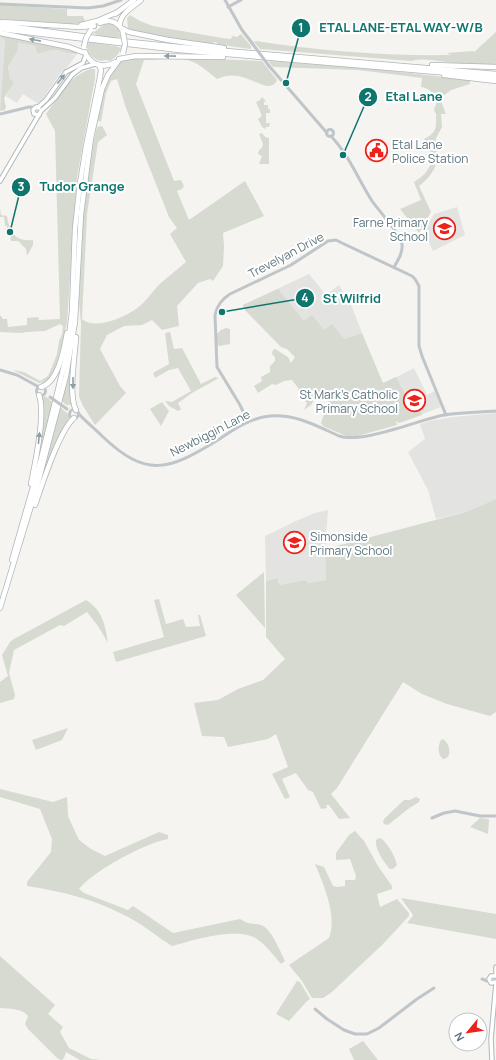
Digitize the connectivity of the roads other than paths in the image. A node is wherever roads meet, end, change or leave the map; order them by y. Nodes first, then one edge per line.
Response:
1 (121, 0) edge
2 (134, 0) edge
3 (141, 0) edge
4 (225, 0) edge
5 (241, 0) edge
6 (0, 4) edge
7 (228, 7) junction
8 (128, 11) junction
9 (118, 12) junction
10 (102, 22) junction
11 (0, 23) edge
12 (72, 26) junction
13 (120, 27) junction
14 (0, 28) edge
15 (93, 28) junction
16 (0, 33) edge
17 (135, 33) junction
18 (86, 54) junction
19 (251, 55) junction
20 (119, 59) junction
21 (97, 65) junction
22 (404, 67) junction
23 (496, 67) edge
24 (496, 74) edge
25 (496, 77) edge
26 (496, 81) edge
27 (37, 107) junction
28 (25, 108) junction
29 (41, 111) junction
30 (33, 113) junction
31 (0, 114) edge
32 (39, 115) junction
33 (31, 127) junction
34 (328, 131) junction
35 (332, 135) junction
36 (0, 181) edge
37 (394, 268) junction
38 (77, 288) junction
39 (73, 294) junction
40 (0, 370) edge
41 (32, 384) junction
42 (42, 388) junction
43 (39, 394) junction
44 (50, 397) junction
45 (67, 409) junction
46 (76, 411) junction
47 (496, 411) edge
48 (70, 414) junction
49 (446, 414) junction
50 (76, 418) junction
51 (84, 418) junction
52 (248, 422) junction
53 (22, 533) junction
54 (0, 598) edge
55 (0, 608) edge
56 (496, 816) edge
57 (432, 818) dead end
58 (496, 968) edge
59 (490, 976) junction
60 (496, 976) edge
61 (490, 982) junction
62 (496, 983) edge
63 (434, 988) dead end
64 (494, 990) junction
65 (315, 1009) dead end
66 (492, 1060) edge

1 - 6 street
2 - 9 highway
3 - 8 highway
4 - 7 street
5 - 7 street
7 - 34 street, bridge
8 - 13 highway
8 - 17 highway
9 - 10 highway
9 - 12 highway
10 - 13 highway
10 - 15 highway
11 - 12 highway
11 - 19 highway
12 - 15 highway
13 - 17 highway
13 - 20 highway, bridge
14 - 19 highway
15 - 18 highway, bridge
18 -> 16 highway
17 - 19 highway
18 - 21 highway
27 -> 18 main road
19 -> 20 highway
19 - 22 highway
20 - 21 highway
20 - 38 highway
21 - 29 main road
21 - 39 highway
22 - 23 highway
22 - 24 highway
22 - 25 highway
22 - 26 highway
27 - 28 street
27 - 29 main road
27 - 30 main road
28 - 30 street
28 - 31 street
29 - 32 main road
30 - 32 main road
30 - 33 main road
32 - 33 main road
33 - 36 main road
34 - 35 street
34 - 35 street
35 - 37 street
37 - 49 street, Trevelyan Drive
37 - 52 street, Trevelyan Drive
38 -> 46 highway
38 - 53 highway
39 - 42 highway
39 - 53 highway
40 - 41 street
41 - 42 street
41 - 43 street
42 - 43 street
42 - 43 street
42 - 44 street
43 - 44 street
53 -> 43 highway
44 - 45 street, bridge
45 - 46 street
45 - 48 street
46 - 48 street
46 - 50 street
46 - 51 street, Newbiggin Lane
47 - 49 street, Newbiggin Lane
48 - 50 street
49 - 52 street, Newbiggin Lane
50 - 51 street
50 - 53 highway
51 - 52 street, Newbiggin Lane
53 - 54 highway
53 - 55 highway
56 - 57 street
58 - 59 main road
58 - 60 main road
59 - 60 main road
59 - 61 main road
59 - 61 street
61 - 62 main road
61 - 64 main road
62 - 64 main road
63 - 65 street
64 - 66 main road

